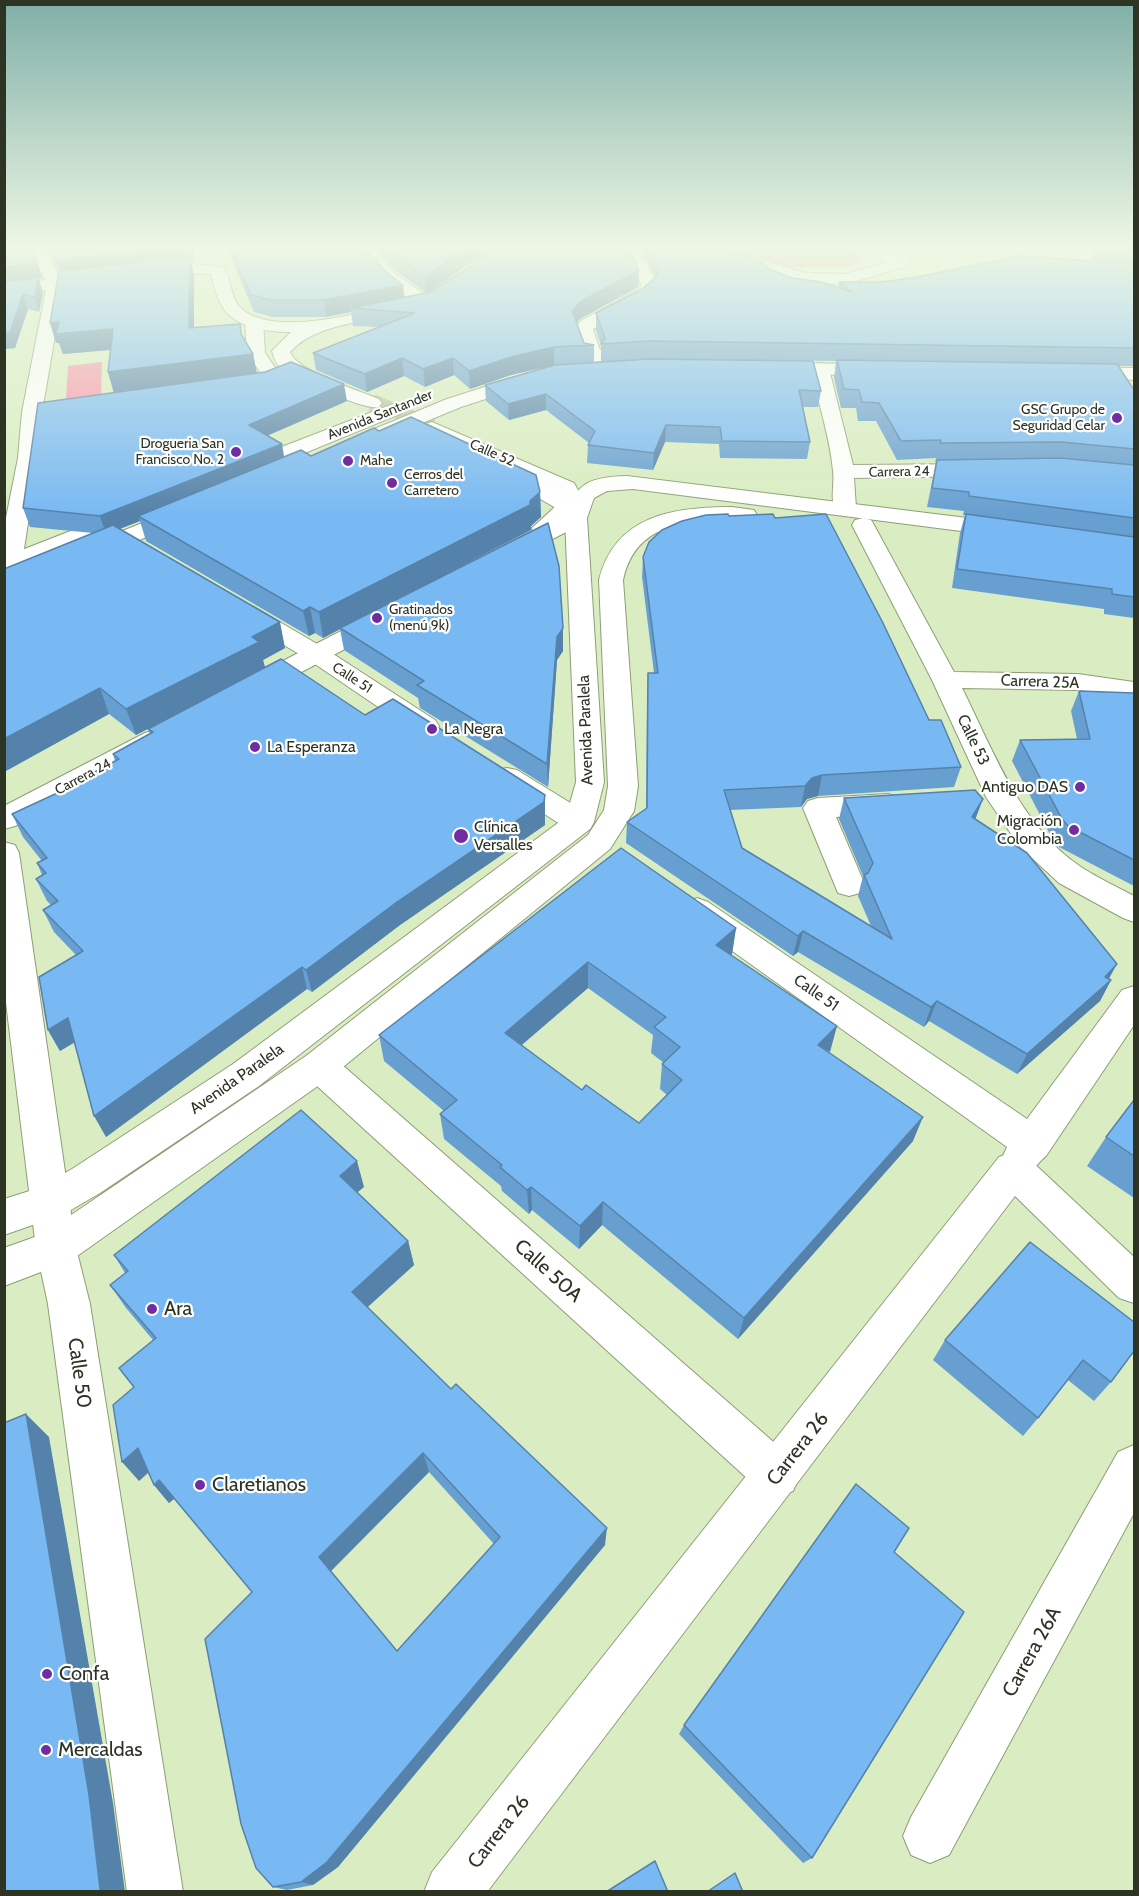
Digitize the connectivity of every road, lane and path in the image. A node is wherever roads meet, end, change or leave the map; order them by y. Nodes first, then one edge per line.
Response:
1 (46, 336) edge
2 (255, 336) edge
3 (285, 336) edge
4 (585, 336) edge
5 (593, 356) junction
6 (1061, 366) edge
7 (820, 369) junction
8 (1130, 370) edge
9 (213, 389) edge
10 (372, 403) tunnel mouth
11 (54, 409) edge
12 (32, 412) junction
13 (405, 423) junction
14 (432, 428) tunnel mouth
15 (997, 470) edge
16 (844, 472) junction
17 (224, 477) edge
18 (551, 479) junction
19 (620, 482) junction
20 (650, 486) junction
21 (240, 491) edge
22 (180, 495) edge
23 (158, 503) edge
24 (197, 508) edge
25 (845, 508) junction
26 (136, 512) edge
27 (572, 512) junction
28 (668, 521) junction
29 (863, 525) junction
30 (122, 539) junction
31 (151, 557) edge
32 (490, 563) edge
33 (11, 570) edge
34 (228, 603) edge
35 (410, 605) edge
36 (315, 653) junction
37 (945, 680) junction
38 (1134, 690) edge
39 (232, 698) edge
40 (180, 725) edge
41 (442, 737) edge
42 (491, 767) edge
43 (1001, 797) junction
44 (967, 799) edge
45 (909, 803) edge
46 (4, 819) edge
47 (589, 832) junction
48 (4, 853) edge
49 (628, 862) edge
50 (849, 885) dead end
51 (676, 895) edge
52 (1134, 910) edge
53 (1134, 999) edge
54 (319, 1066) junction
55 (1023, 1156) junction
56 (50, 1202) junction
57 (4, 1217) edge
58 (56, 1248) junction
59 (4, 1267) edge
60 (1134, 1284) edge
61 (1134, 1468) edge
62 (777, 1475) junction
63 (930, 1836) dead end
64 (155, 1892) edge
65 (452, 1892) edge

1 - 12 main road
2 - 9 main road
3 - 10 main road
4 - 5 main road
5 - 13 main road, Avenida Santander
5 - 17 main road, Avenida Santander
6 - 8 main road
7 - 7 main road
7 - 16 main road
11 - 12 main road
12 - 33 main road
13 - 21 main road, Avenida Santander
13 - 27 main road, Calle 52
14 - 18 main road, Calle 52
15 - 16 main road, Carrera 24
16 - 25 main road
18 - 19 main road, Calle 52
18 - 27 main road, Calle 52
19 - 20 main road, Avenida Paralela
19 - 27 main road, Avenida Paralela
20 - 25 main road, Avenida Paralela
20 - 28 main road
22 - 23 main road
24 - 30 main road
25 - 29 main road, Avenida Paralela
26 - 33 main road
27 - 32 main road
27 - 47 main road, Avenida Paralela
28 - 29 main road, Avenida Paralela
28 - 47 main road, Avenida Paralela
29 - 37 main road, Calle 53
30 - 31 main road
30 - 33 main road
34 - 36 main road, Calle 51
35 - 36 main road
36 - 39 main road
36 - 41 main road, Calle 51
37 - 38 main road, Carrera 25A
37 - 43 main road, Calle 53
40 - 46 main road, Carrera 24
42 - 47 main road
43 - 44 main road
43 - 52 main road, Calle 53
45 - 50 main road
47 - 49 main road
47 - 54 main road, Avenida Paralela
47 - 56 main road, Avenida Paralela
48 - 56 main road, Calle 50
51 - 55 main road, Calle 51
53 - 55 main road, Carrera 26
54 - 58 main road, Avenida Paralela
54 - 62 main road, Calle 50A
55 - 60 main road
55 - 62 main road, Carrera 26
56 - 57 main road, Avenida Paralela
56 - 58 main road, Calle 50
58 - 59 main road, Avenida Paralela
58 - 64 main road, Calle 50
61 - 63 main road, Carrera 26A
62 - 65 main road, Carrera 26

